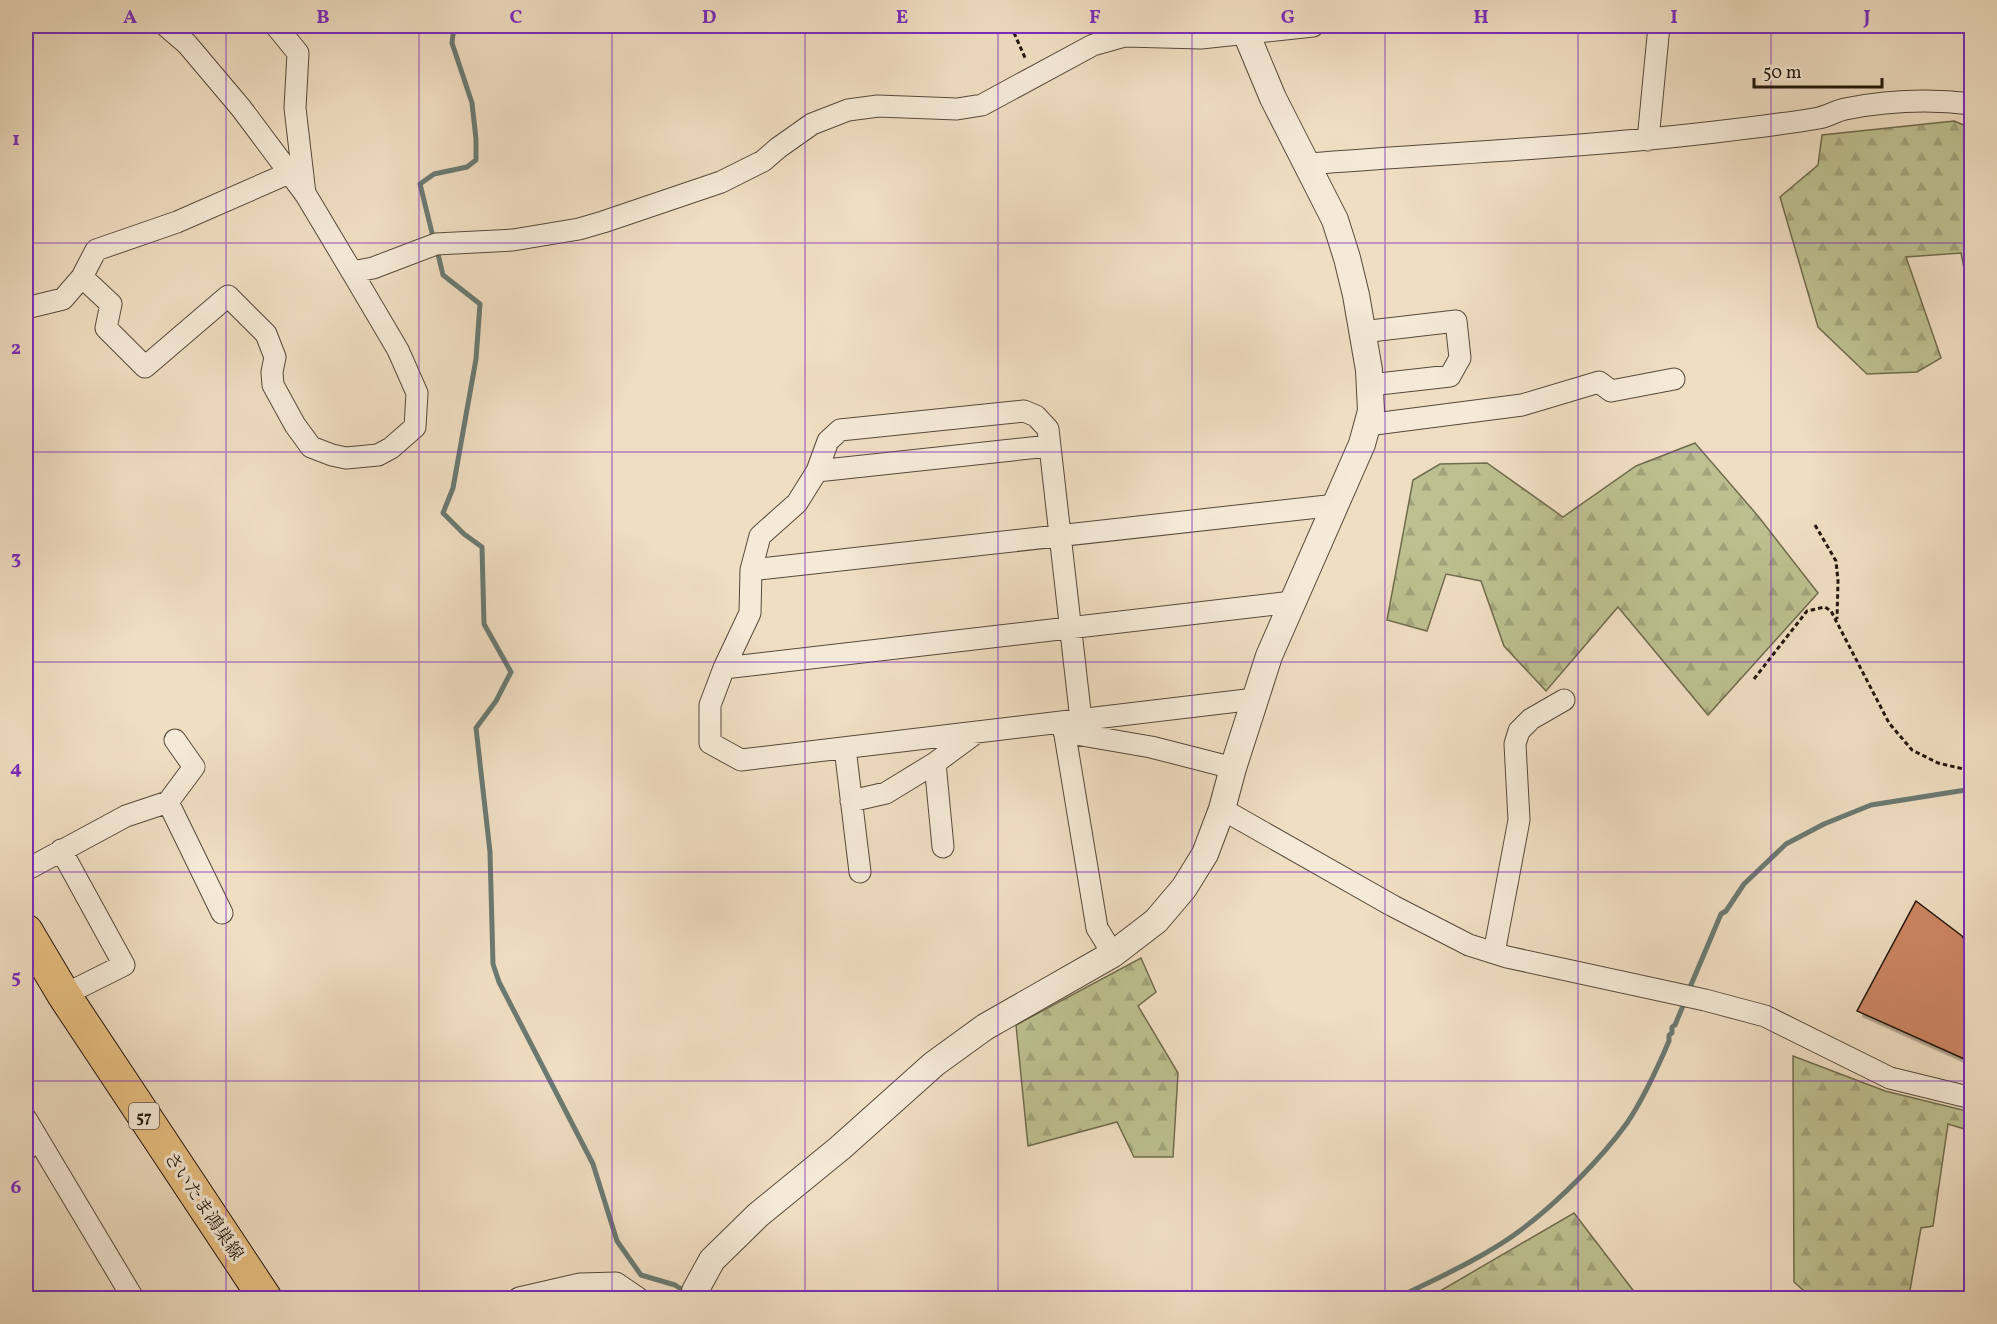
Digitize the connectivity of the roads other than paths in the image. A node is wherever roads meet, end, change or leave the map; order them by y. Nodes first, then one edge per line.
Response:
1 (166, 26) edge
2 (276, 26) edge
3 (1313, 26) edge
4 (1659, 26) edge
5 (1244, 30) edge
6 (1129, 31) edge
7 (1971, 104) edge
8 (1648, 140) junction
9 (1307, 164) junction
10 (289, 173) junction
11 (306, 195) junction
12 (352, 272) junction
13 (82, 277) junction
14 (26, 308) edge
15 (1362, 332) junction
16 (1674, 379) dead end
17 (1370, 385) junction
18 (1367, 425) junction
19 (1049, 446) junction
20 (817, 471) junction
21 (1336, 505) junction
22 (1061, 536) junction
23 (751, 570) junction
24 (1292, 602) junction
25 (1072, 627) junction
26 (724, 668) junction
27 (1255, 699) junction
28 (1564, 700) dead end
29 (1069, 725) junction
30 (975, 733) junction
31 (175, 740) dead end
32 (845, 748) junction
33 (935, 763) junction
34 (1233, 768) junction
35 (851, 801) junction
36 (168, 802) junction
37 (1222, 808) junction
38 (943, 847) dead end
39 (62, 850) junction
40 (26, 870) edge
41 (860, 872) dead end
42 (222, 914) dead end
43 (26, 931) edge
44 (1494, 953) junction
45 (1113, 954) junction
46 (63, 995) junction
47 (1971, 1098) edge
48 (26, 1119) edge
49 (33, 1151) edge
50 (126, 1296) edge
51 (265, 1299) edge
52 (519, 1299) edge
53 (638, 1299) edge
54 (694, 1299) edge

1 - 10 street
2 - 11 street
3 - 5 street
4 - 8 street
5 - 6 street
5 - 9 street
6 - 12 street
7 - 8 street
8 - 9 street
9 - 15 street
10 - 11 street
10 - 13 street
11 - 12 street
12 - 13 street
13 - 14 street
15 - 17 street
15 - 17 street
16 - 18 street
17 - 18 street
18 - 21 street
19 - 20 street
19 - 20 street
19 - 22 street
20 - 23 street
21 - 22 street
21 - 24 street
22 - 23 street
22 - 25 street
23 - 26 street
24 - 25 street
24 - 27 street
25 - 26 street
25 - 29 street
26 - 32 street
27 - 29 street
27 - 34 street
28 - 44 street
29 - 30 street
29 - 34 street
29 - 45 street
30 - 32 street
30 - 33 street
31 - 36 street
32 - 35 street
33 - 35 street
33 - 38 street
34 - 37 street
35 - 41 street
36 - 39 street
36 - 42 street
37 - 44 street
37 - 45 street
39 - 40 street
39 - 46 street
43 - 46 main road, さいたま鴻巣線 / 57
44 - 47 street
45 - 54 street
46 - 51 main road, さいたま鴻巣線 / 57
48 - 49 street
49 - 50 street
52 - 53 street

